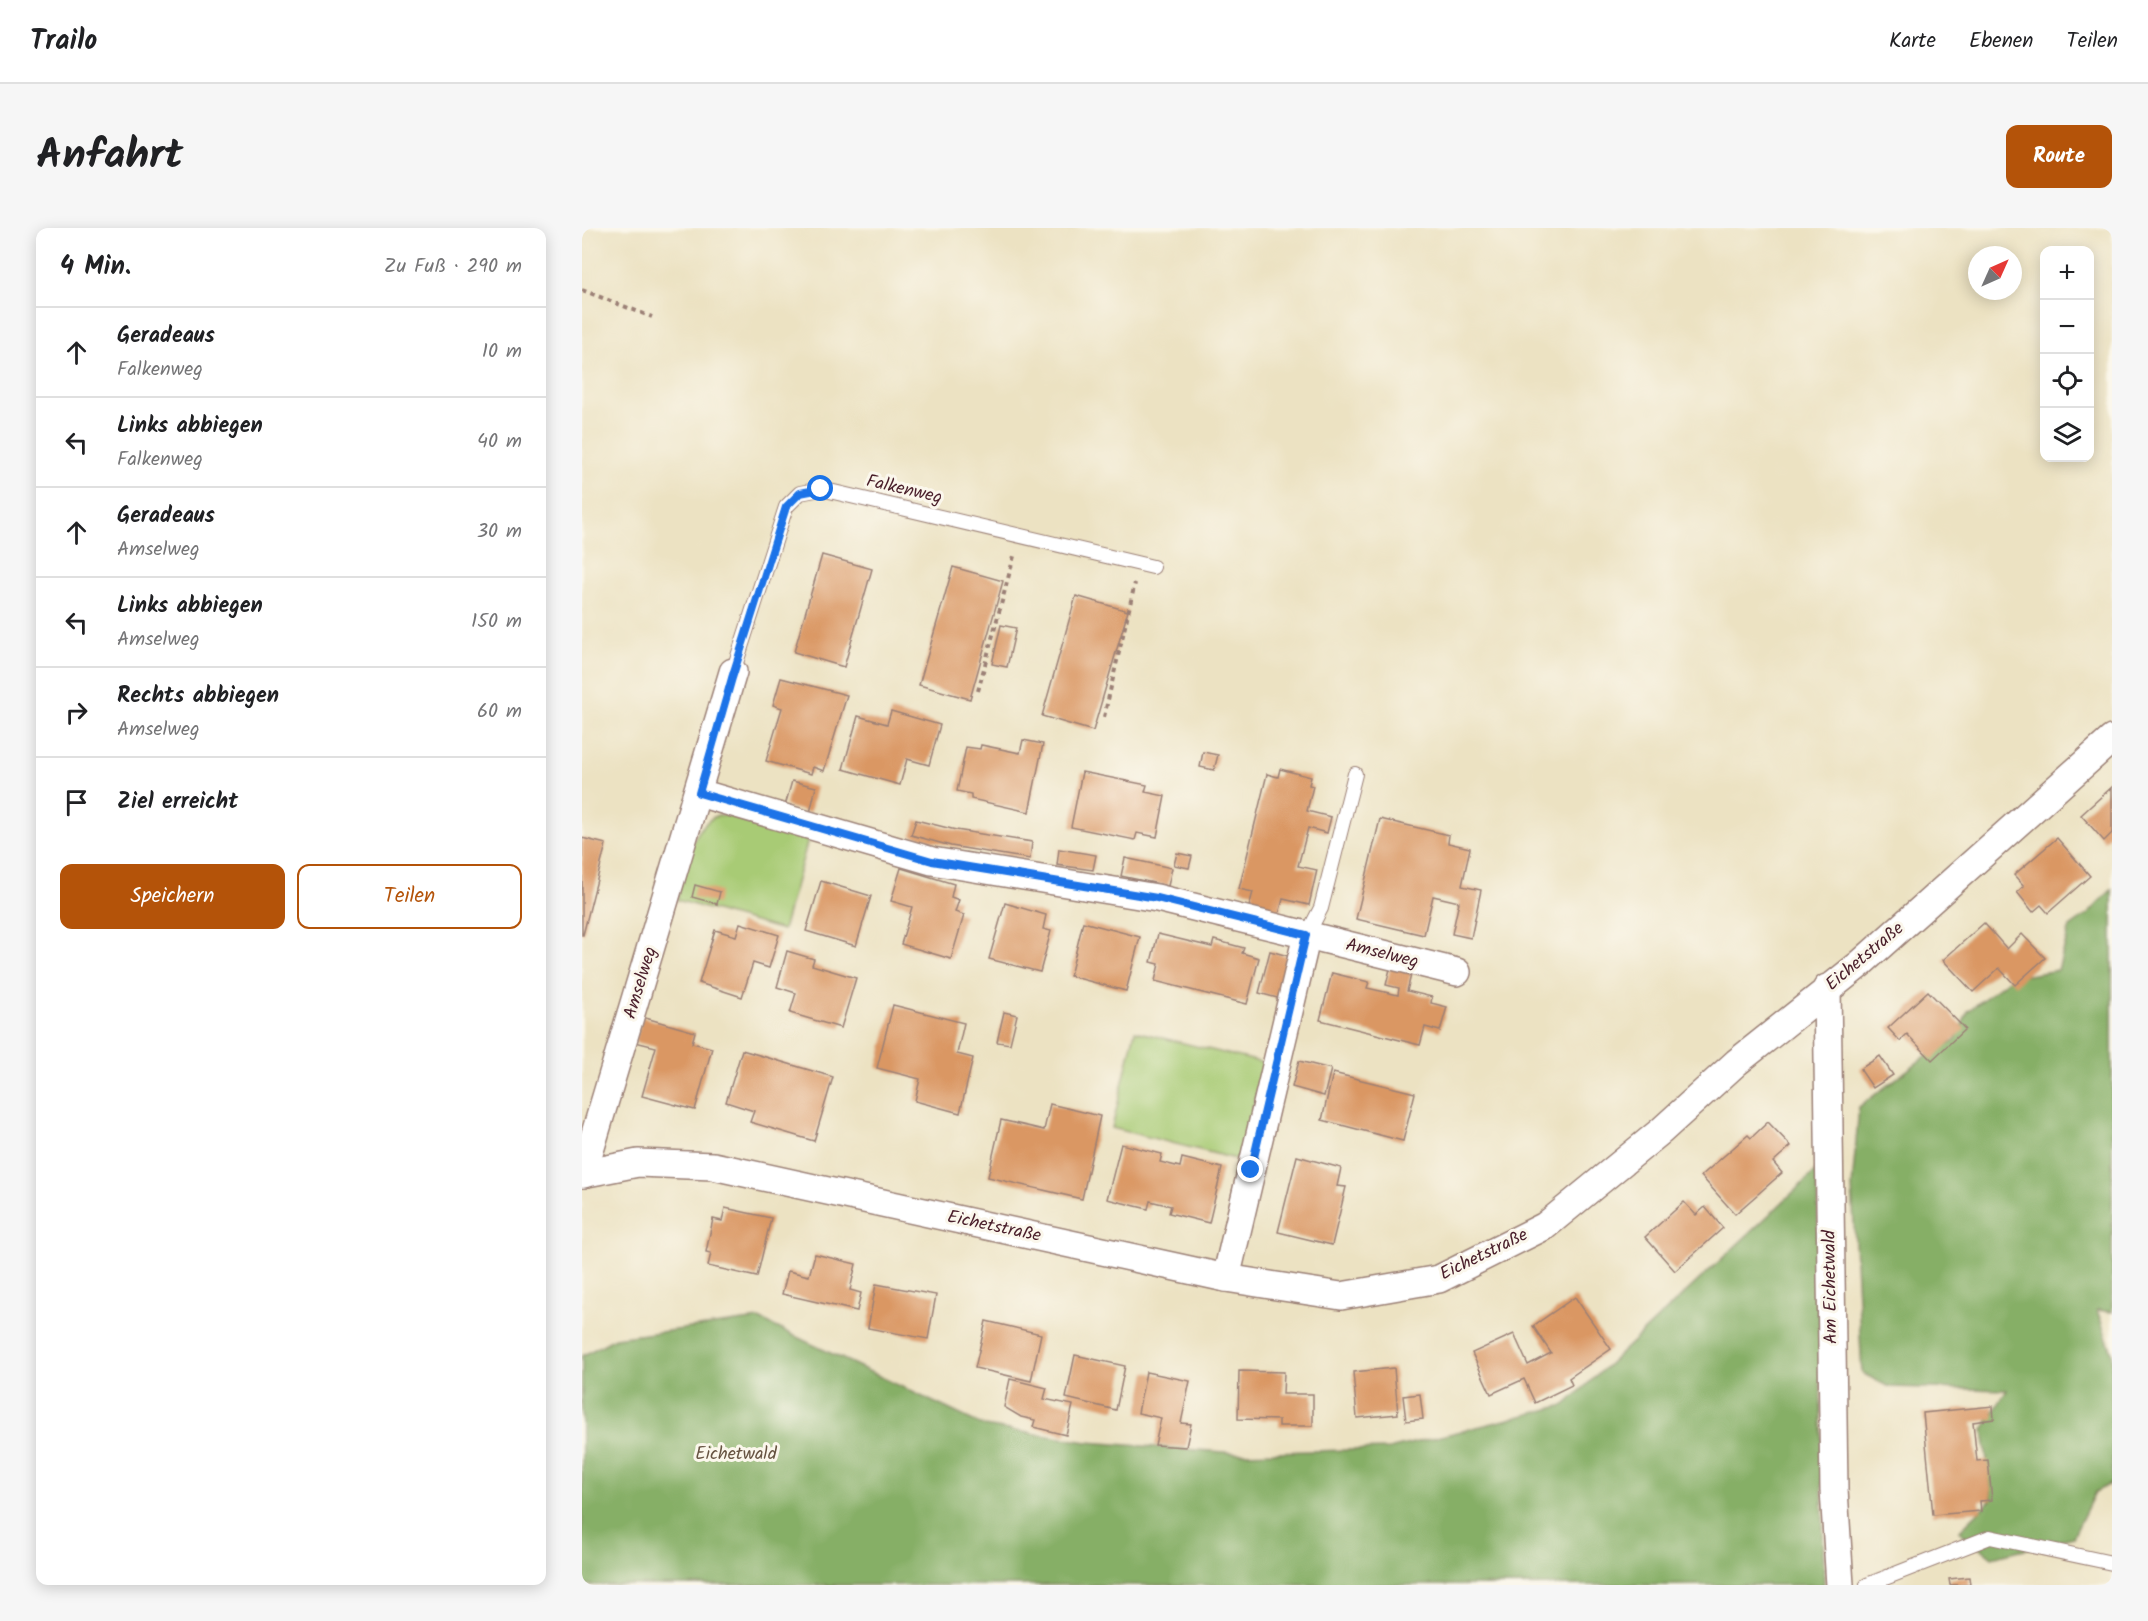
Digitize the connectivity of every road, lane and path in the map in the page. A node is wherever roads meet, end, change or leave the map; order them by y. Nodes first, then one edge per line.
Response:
1 (582, 290) edge
2 (652, 317) dead end
3 (1019, 535) junction
4 (1146, 565) joint
5 (734, 672) joint
6 (978, 692) dead end
7 (1104, 717) dead end
8 (2112, 739) edge
9 (1355, 774) dead end
10 (699, 793) junction
11 (1306, 935) junction
12 (1457, 972) dead end
13 (1827, 988) junction
14 (583, 1174) edge
15 (1226, 1278) junction
16 (2112, 1563) edge
17 (1840, 1585) edge
18 (1867, 1585) edge

1 - 2 path
3 - 4 lane, Falkenweg
3 - 5 lane, Falkenweg
3 - 6 path
4 - 7 path
5 - 10 street, Amselweg
8 - 13 street, Eichetstraße
9 - 11 lane
10 - 11 street, Amselweg
10 - 14 street, Amselweg
11 - 12 street, Amselweg
11 - 15 street
13 - 15 street, Eichetstraße
13 - 17 street, Am Eichetwald
14 - 15 street, Eichetstraße
16 - 18 lane

